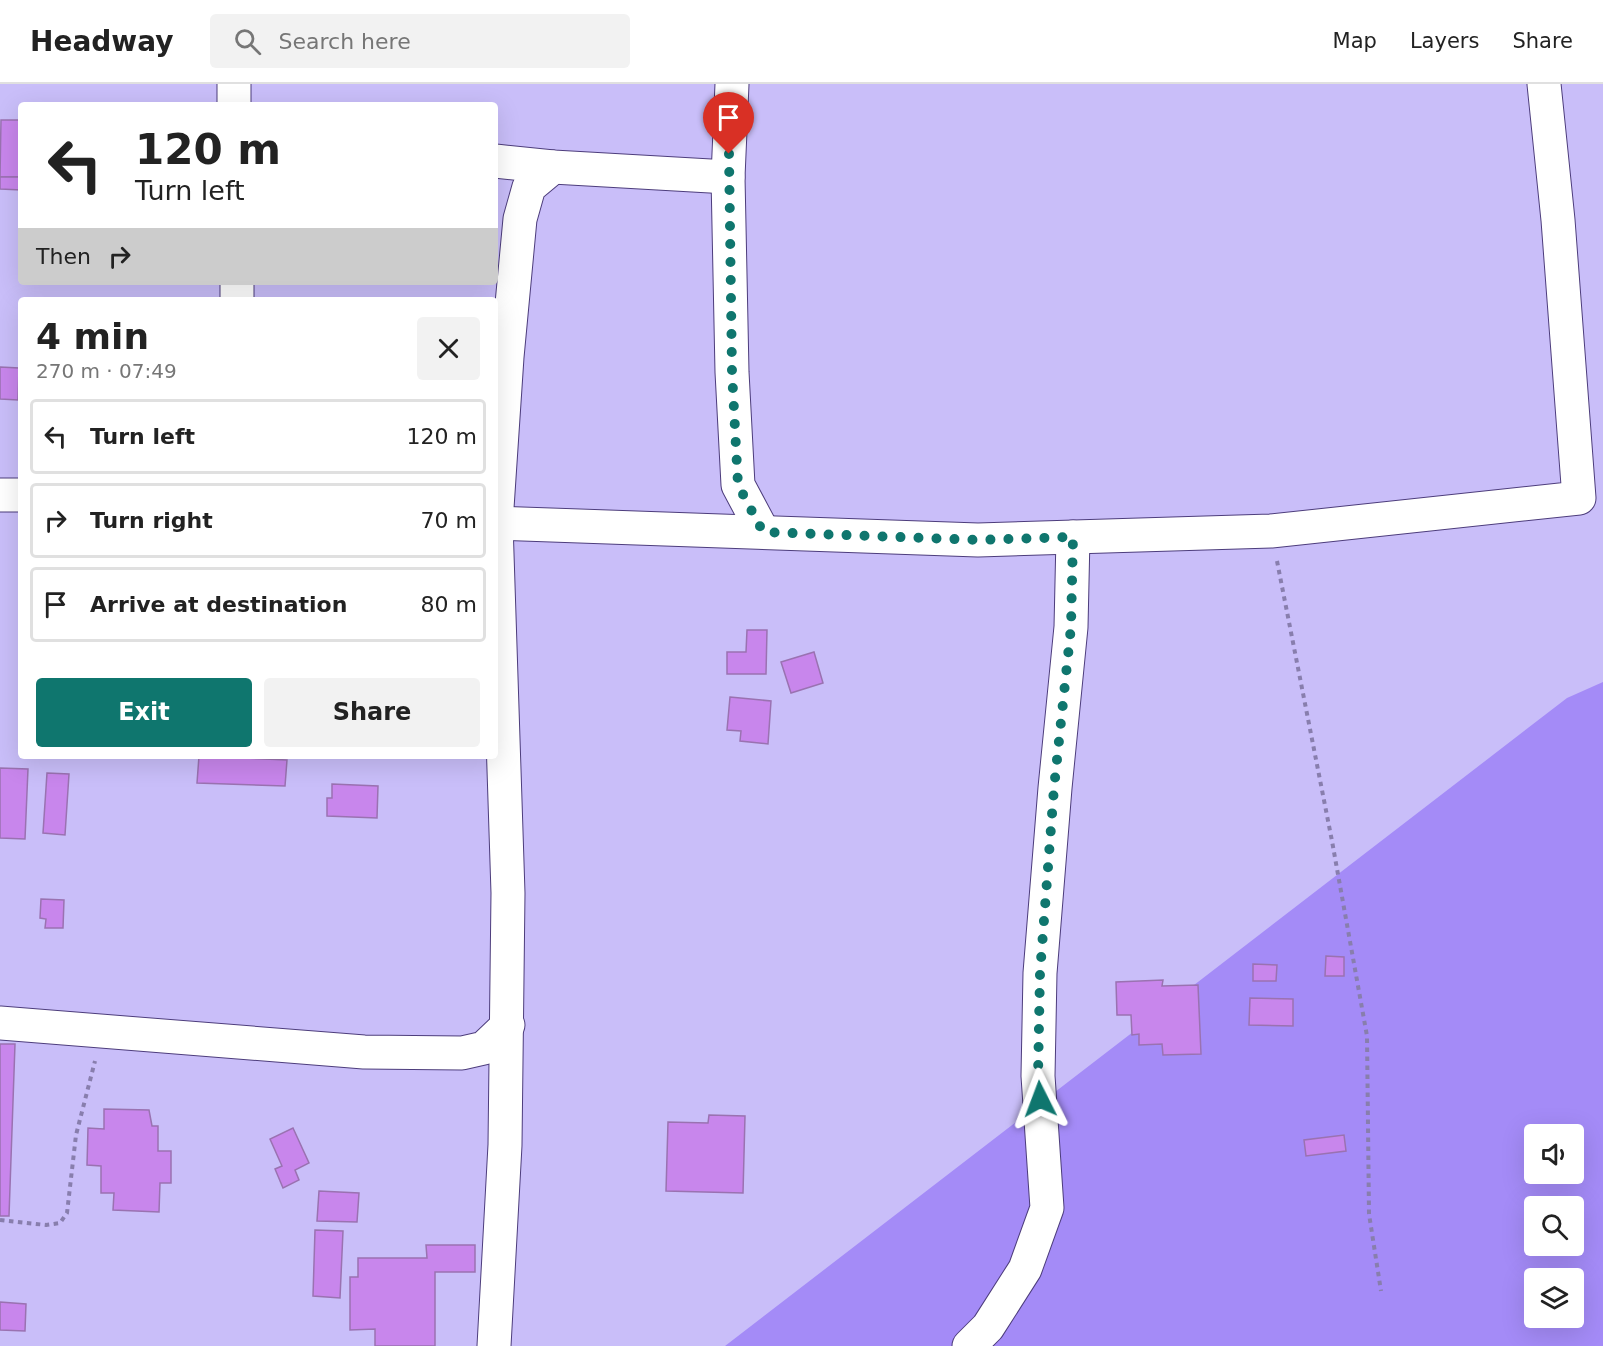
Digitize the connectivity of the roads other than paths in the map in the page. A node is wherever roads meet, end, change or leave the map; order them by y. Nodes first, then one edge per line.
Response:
1 (234, 84) edge
2 (732, 84) edge
3 (1544, 84) edge
4 (234, 102) edge
5 (498, 161) edge
6 (552, 167) junction
7 (728, 177) junction
8 (738, 485) junction
9 (498, 493) edge
10 (0, 495) edge
11 (18, 495) edge
12 (1591, 496) edge
13 (498, 523) edge
14 (710, 530) junction
15 (763, 532) junction
16 (1073, 537) junction
17 (498, 585) edge
18 (0, 1023) edge
19 (507, 1025) junction
20 (494, 1346) edge
21 (969, 1346) edge

1 - 4 street
2 - 7 street
3 - 12 street
5 - 6 street
6 - 7 street
6 - 9 street
7 - 8 street
8 - 14 street
8 - 15 street
10 - 11 street
12 - 16 street
13 - 14 street
14 - 15 street
15 - 16 street
16 - 21 street
17 - 19 street
18 - 19 street
19 - 20 street

